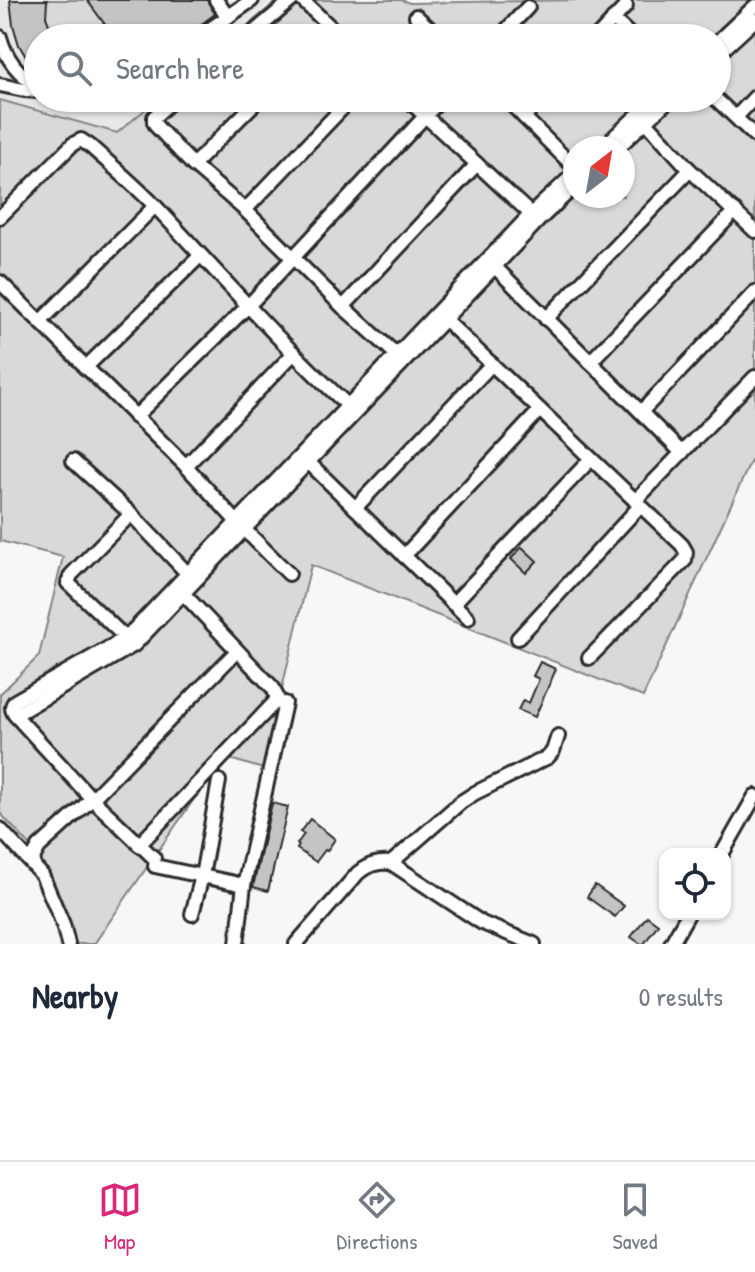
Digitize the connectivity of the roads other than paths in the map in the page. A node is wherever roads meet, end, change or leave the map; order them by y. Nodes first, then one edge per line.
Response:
1 (216, 0) edge
2 (252, 0) edge
3 (292, 0) edge
4 (302, 0) edge
5 (626, 6) dead end
6 (755, 6) edge
7 (528, 7) dead end
8 (416, 16) dead end
9 (228, 17) junction
10 (613, 19) junction
11 (755, 20) edge
12 (218, 24) edge
13 (264, 24) edge
14 (327, 24) edge
15 (425, 24) edge
16 (512, 24) edge
17 (609, 24) edge
18 (618, 24) edge
19 (731, 29) edge
20 (0, 37) edge
21 (731, 42) edge
22 (24, 78) edge
23 (0, 85) edge
24 (24, 90) edge
25 (755, 97) edge
26 (159, 112) edge
27 (246, 112) edge
28 (339, 112) edge
29 (421, 112) edge
30 (429, 112) edge
31 (519, 112) edge
32 (528, 112) edge
33 (646, 112) edge
34 (651, 112) edge
35 (730, 112) edge
36 (425, 116) junction
37 (524, 117) junction
38 (736, 117) junction
39 (642, 118) junction
40 (618, 136) edge
41 (627, 136) edge
42 (755, 136) edge
43 (563, 158) edge
44 (477, 164) junction
45 (193, 165) junction
46 (690, 170) junction
47 (563, 184) edge
48 (563, 195) edge
49 (155, 206) junction
50 (245, 210) junction
51 (735, 211) junction
52 (0, 217) edge
53 (534, 218) junction
54 (755, 231) edge
55 (200, 256) junction
56 (292, 258) junction
57 (491, 263) junction
58 (0, 282) edge
59 (755, 292) edge
60 (249, 305) junction
61 (343, 307) junction
62 (441, 315) junction
63 (546, 319) junction
64 (41, 321) junction
65 (294, 353) junction
66 (399, 360) junction
67 (590, 362) junction
68 (492, 364) junction
69 (85, 368) junction
70 (755, 377) edge
71 (351, 409) junction
72 (540, 410) junction
73 (641, 412) junction
74 (135, 417) junction
75 (682, 453) junction
76 (304, 458) junction
77 (591, 459) junction
78 (73, 461) dead end
79 (186, 466) junction
80 (637, 504) junction
81 (355, 508) junction
82 (131, 514) junction
83 (240, 526) junction
84 (404, 556) junction
85 (188, 574) junction
86 (289, 574) dead end
87 (179, 590) junction
88 (453, 604) junction
89 (468, 618) dead end
90 (518, 638) dead end
91 (130, 642) junction
92 (237, 651) junction
93 (589, 658) dead end
94 (285, 703) dead end
95 (558, 736) dead end
96 (219, 781) dead end
97 (755, 796) edge
98 (92, 799) junction
99 (0, 829) edge
100 (139, 845) junction
101 (725, 848) edge
102 (391, 863) junction
103 (33, 865) junction
104 (202, 876) junction
105 (244, 885) junction
106 (192, 914) dead end
107 (685, 920) edge
108 (68, 944) edge
109 (237, 944) edge
110 (296, 944) edge
111 (534, 944) edge
112 (671, 944) edge

1 - 9 street
2 - 9 street
3 - 13 street
4 - 14 street
5 - 10 street
6 - 19 street
7 - 16 street
8 - 15 street
9 - 12 street
10 - 17 street
10 - 18 street
11 - 21 street
20 - 22 street
23 - 24 street
25 - 38 street
26 - 45 street
27 - 45 street
28 - 50 street
29 - 36 street
30 - 36 street
31 - 37 street
32 - 37 street
33 - 39 street
34 - 39 street
35 - 38 street
36 - 44 street
36 - 56 street
37 - 43 street
38 - 42 street
39 - 40 street
39 - 41 street
39 - 46 street
44 - 53 street
44 - 61 street
45 - 50 street
46 - 51 street
46 - 63 street
47 - 53 street
48 - 53 street
49 - 52 street
49 - 55 street
49 - 64 street
50 - 56 street
51 - 54 street
51 - 67 street
53 - 57 street
55 - 60 street
55 - 69 street
56 - 60 street
56 - 61 street
57 - 62 street
57 - 63 street
58 - 64 street
59 - 73 street
60 - 65 street
60 - 74 street
61 - 66 street
62 - 66 street
62 - 68 street
63 - 67 street
64 - 69 street
65 - 71 street
65 - 79 street
66 - 71 street
67 - 73 street
68 - 72 street
68 - 81 street
69 - 74 street
70 - 75 street
71 - 76 street
72 - 77 street
72 - 84 street
73 - 75 street
74 - 79 street
75 - 80 street
76 - 81 street
76 - 83 street
77 - 80 street
77 - 88 street
78 - 82 street
79 - 83 street
80 - 90 street
80 - 93 street
81 - 84 street
82 - 85 street
82 - 91 street
83 - 85 street
83 - 86 street
83 - 87 street
84 - 88 street
85 - 87 street
87 - 91 street
87 - 92 street
88 - 89 street
91 - 98 street
92 - 98 street
92 - 100 street
94 - 105 street
95 - 102 street
96 - 104 street
97 - 101 street
98 - 100 street
98 - 103 street
99 - 103 street
100 - 104 street
102 - 110 street
102 - 111 street
103 - 108 street
104 - 105 street
104 - 106 street
105 - 109 street
107 - 112 street

